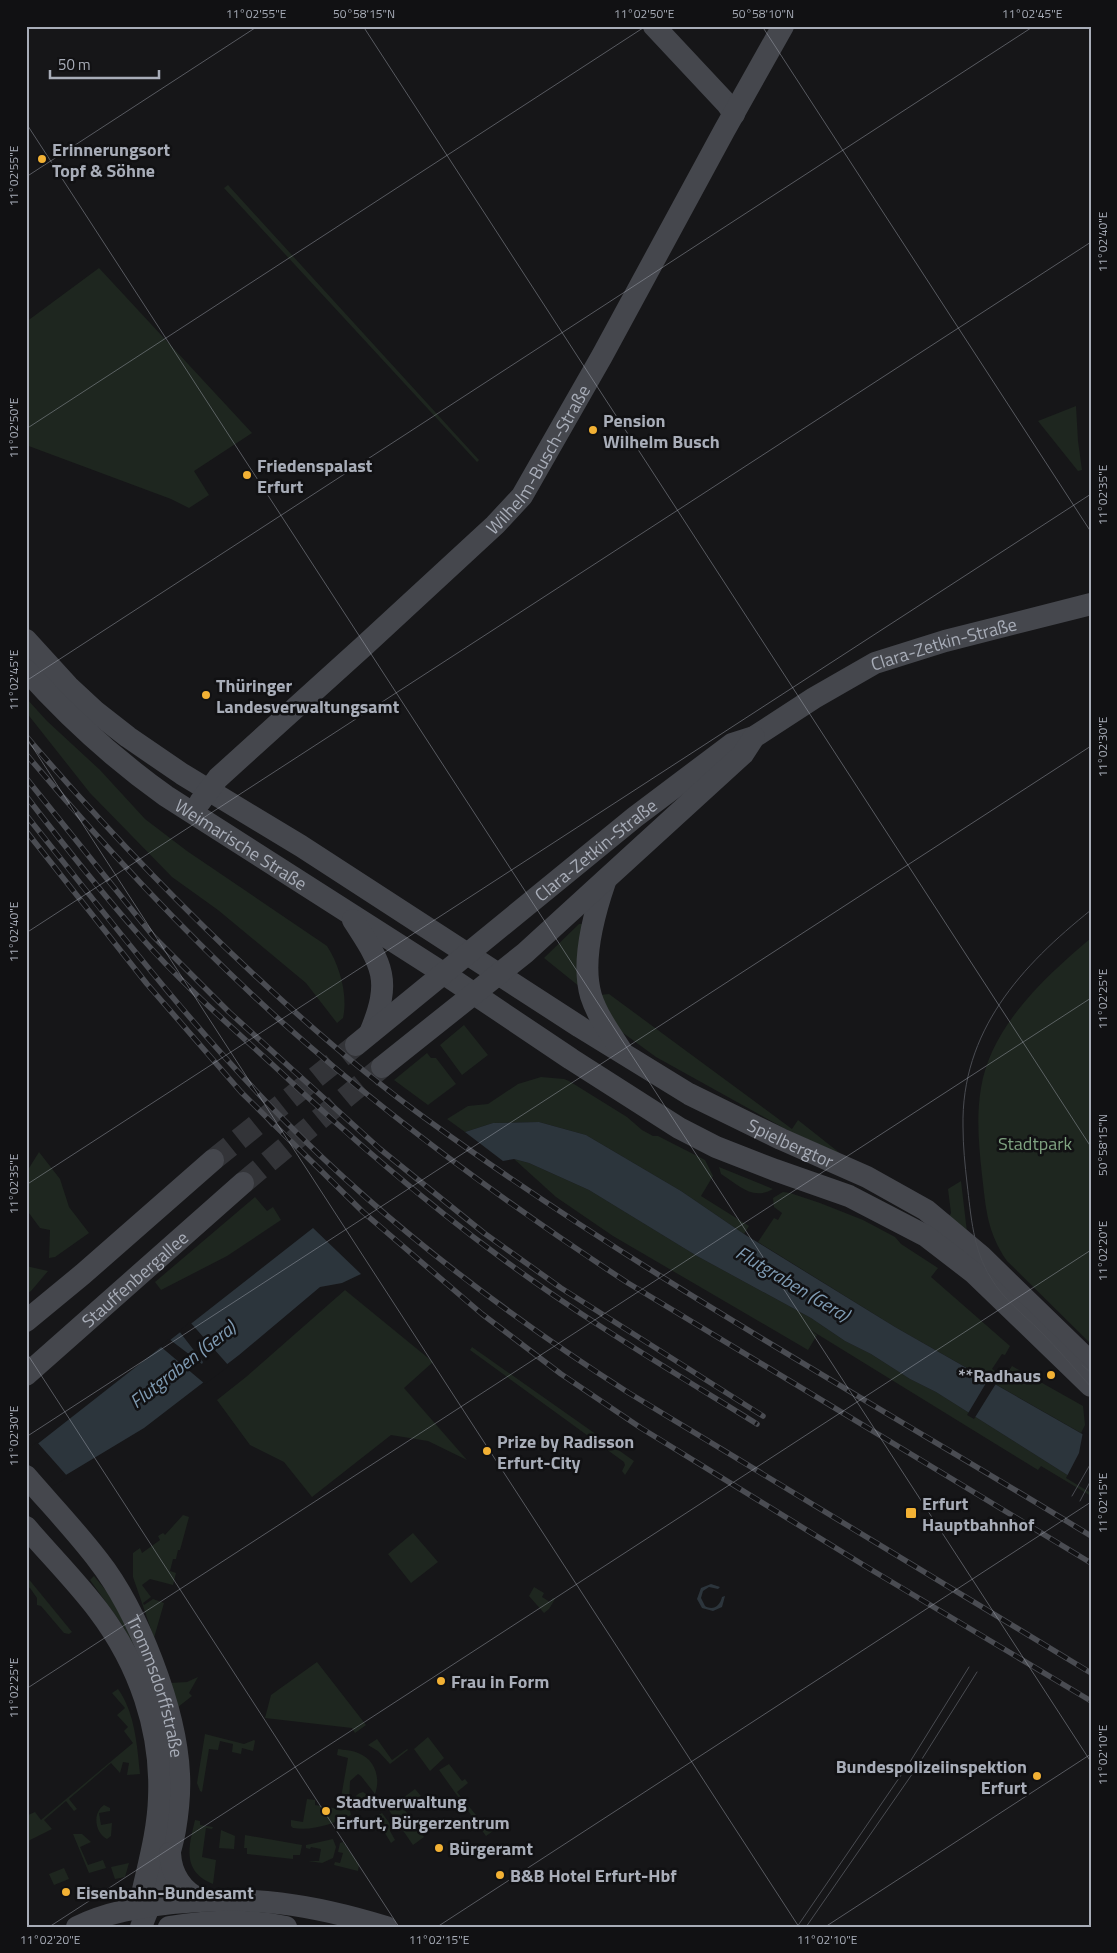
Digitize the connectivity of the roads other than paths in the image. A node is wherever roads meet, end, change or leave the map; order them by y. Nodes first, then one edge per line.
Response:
1 (654, 26) edge
2 (783, 26) edge
3 (734, 114) junction
4 (1091, 604) edge
5 (26, 640) edge
6 (26, 670) edge
7 (754, 738) junction
8 (208, 790) junction
9 (192, 814) junction
10 (606, 878) junction
11 (348, 913) junction
12 (467, 954) junction
13 (443, 973) junction
14 (500, 974) junction
15 (474, 994) junction
16 (624, 1055) junction
17 (382, 1067) tunnel mouth
18 (213, 1160) tunnel mouth
19 (243, 1183) tunnel mouth
20 (30, 1315) edge
21 (1088, 1363) edge
22 (26, 1375) edge
23 (1091, 1386) edge
24 (26, 1476) edge
25 (31, 1532) edge
26 (99, 1561) junction
27 (72, 1580) junction
28 (170, 1854) junction
29 (202, 1900) junction
30 (142, 1916) edge
31 (77, 1927) edge
32 (169, 1927) edge
33 (286, 1927) edge
34 (386, 1927) edge

1 - 3 main road
2 - 3 main road, Wilhelm-Busch-Straße
3 - 8 main road, Wilhelm-Busch-Straße
4 - 7 main road, Clara-Zetkin-Straße
5 - 8 main road, Weimarische Straße
6 - 9 main road, Weimarische Straße
7 - 10 main road, Clara-Zetkin-Straße
7 - 12 main road, Clara-Zetkin-Straße
8 - 9 main road, Wilhelm-Busch-Straße
8 - 12 main road, Weimarische Straße
9 - 11 main road, Weimarische Straße
10 - 14 main road, Clara-Zetkin-Straße
10 - 16 main road
11 - 13 main road, Weimarische Straße
11 - 13 main road
12 - 13 main road, Clara-Zetkin-Straße
12 - 14 main road, Spielbergtor
13 - 15 main road, Weimarische Straße
14 - 15 main road
14 - 16 main road, Spielbergtor
15 - 17 main road
15 - 23 main road, Spielbergtor
16 - 21 main road, Spielbergtor
18 - 20 main road
19 - 22 main road, Stauffenbergallee
24 - 26 main road, Trommsdorffstraße
25 - 27 main road, Trommsdorffstraße
26 - 27 main road
26 - 28 main road, Trommsdorffstraße
27 - 30 main road, Trommsdorffstraße
28 - 29 main road
28 - 30 main road, Trommsdorffstraße
29 - 30 main road
29 - 34 main road
30 - 31 main road
32 - 33 main road

